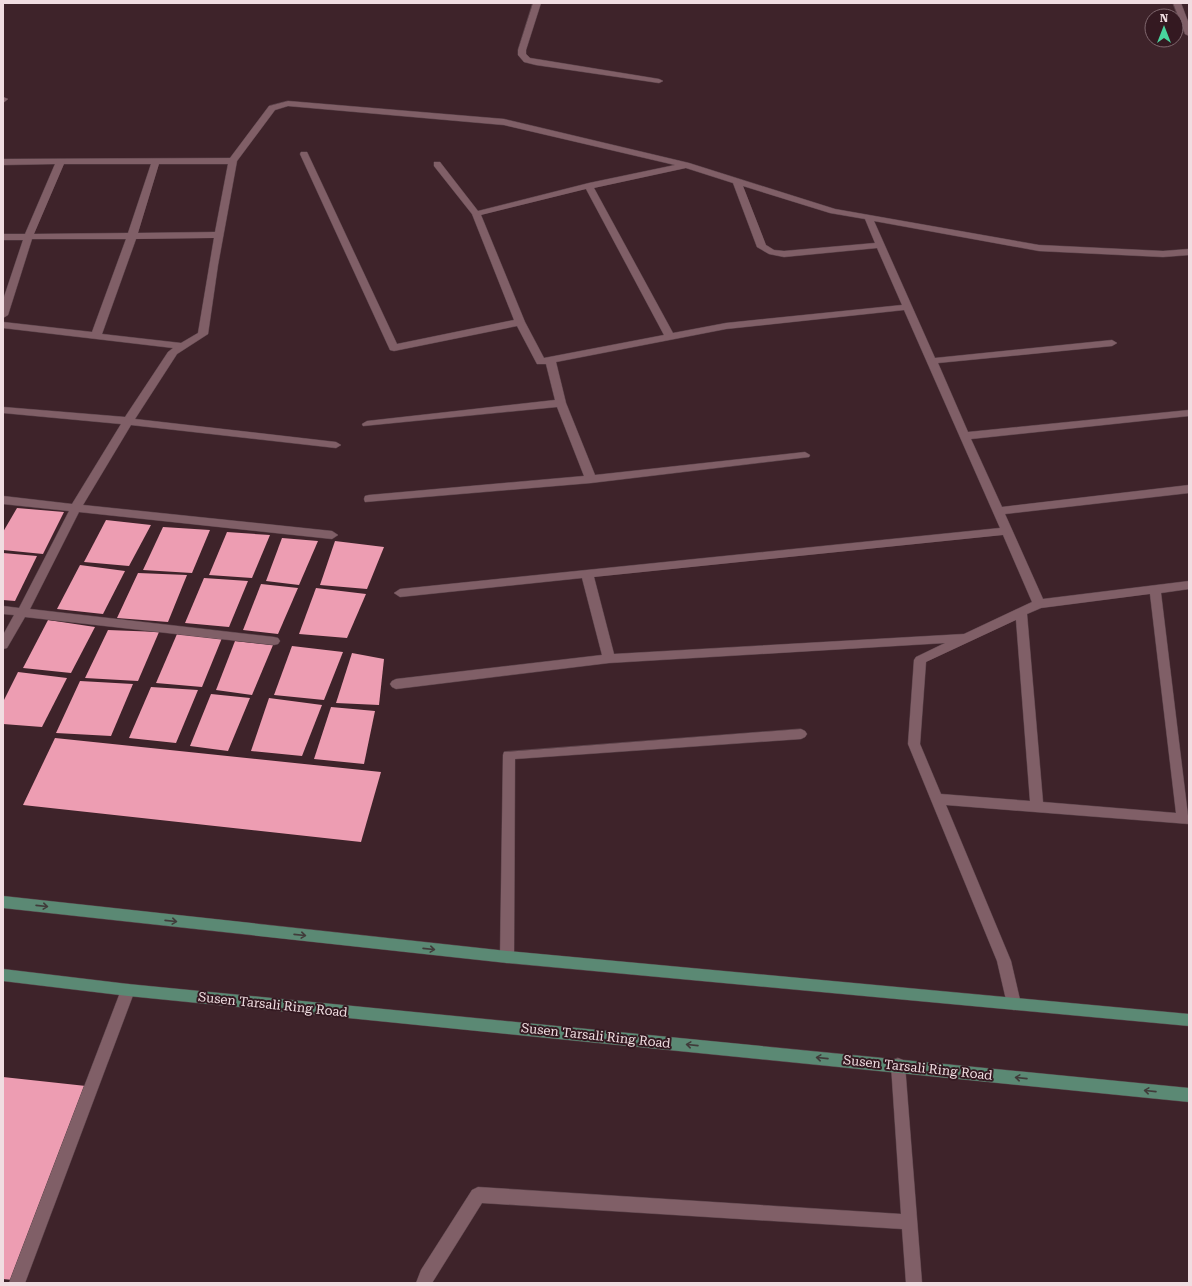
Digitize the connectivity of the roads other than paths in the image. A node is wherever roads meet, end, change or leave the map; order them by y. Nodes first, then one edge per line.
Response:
1 (537, 3) edge
2 (1177, 3) edge
3 (1189, 34) edge
4 (659, 81) dead end
5 (304, 154) dead end
6 (61, 161) junction
7 (156, 161) junction
8 (233, 161) junction
9 (3, 162) edge
10 (436, 164) dead end
11 (686, 165) junction
12 (737, 181) junction
13 (589, 186) junction
14 (476, 214) junction
15 (868, 217) junction
16 (218, 235) junction
17 (132, 236) junction
18 (3, 237) edge
19 (28, 237) junction
20 (880, 245) junction
21 (1189, 252) edge
22 (908, 307) junction
23 (3, 315) edge
24 (520, 322) junction
25 (3, 325) edge
26 (96, 336) junction
27 (670, 337) junction
28 (1112, 343) dead end
29 (183, 346) junction
30 (550, 360) junction
31 (932, 361) junction
32 (561, 403) junction
33 (3, 410) edge
34 (1189, 413) edge
35 (128, 421) junction
36 (367, 424) dead end
37 (965, 436) junction
38 (336, 445) dead end
39 (805, 455) dead end
40 (591, 479) junction
41 (1189, 489) edge
42 (369, 499) dead end
43 (3, 500) edge
44 (76, 507) junction
45 (998, 511) junction
46 (1006, 531) junction
47 (332, 535) dead end
48 (587, 574) junction
49 (1189, 585) edge
50 (1155, 590) junction
51 (400, 593) dead end
52 (1039, 604) junction
53 (3, 610) edge
54 (22, 612) junction
55 (1021, 612) junction
56 (967, 637) junction
57 (274, 641) dead end
58 (3, 645) edge
59 (609, 659) junction
60 (396, 684) dead end
61 (801, 734) dead end
62 (937, 799) junction
63 (1037, 807) junction
64 (1186, 819) edge
65 (3, 902) edge
66 (507, 957) junction
67 (3, 975) edge
68 (128, 990) junction
69 (1014, 1004) junction
70 (1189, 1020) edge
71 (898, 1065) junction
72 (1189, 1094) edge
73 (910, 1222) junction
74 (17, 1283) edge
75 (424, 1283) edge
76 (914, 1283) edge

1 - 4 street
2 - 3 street
5 - 24 street
6 - 7 street
6 - 9 street
6 - 19 street
7 - 8 street
7 - 17 street
8 - 11 street
8 - 16 street
10 - 14 street
11 - 12 street
11 - 13 street
12 - 15 street
12 - 20 street
13 - 14 street
13 - 27 street
14 - 24 street
15 - 20 street
15 - 21 street
16 - 17 street
16 - 29 street
17 - 19 street
17 - 26 street
18 - 19 street
19 - 23 street
20 - 22 street
22 - 27 street
22 - 31 street
24 - 30 street
25 - 26 street
26 - 29 street
27 - 30 street
28 - 31 street
29 - 35 street
30 - 32 street
31 - 37 street
32 - 36 street
32 - 40 street
33 - 35 street
34 - 37 street
35 - 38 street
35 - 44 street
37 - 45 street
39 - 40 street
40 - 42 street
41 - 45 street
43 - 44 street
44 - 47 street
44 - 54 street
45 - 46 street
46 - 48 street
46 - 52 street
48 - 51 street
48 - 59 street
49 - 50 street
50 - 52 street
50 - 64 street
52 - 55 street
53 - 54 street
54 - 57 street
54 - 58 street
55 - 56 street
55 - 63 street
56 - 59 street
56 - 62 street
59 - 60 street
61 - 66 street
62 - 63 street
62 - 69 street
63 - 64 street
65 -> 66 main road
66 - 69 main road
67 - 68 main road, Susen Tarsali Ring Road
71 -> 68 main road, Susen Tarsali Ring Road
68 - 74 street
69 - 70 main road
72 -> 71 main road, Susen Tarsali Ring Road
71 - 73 street
73 - 75 street
73 - 76 street

